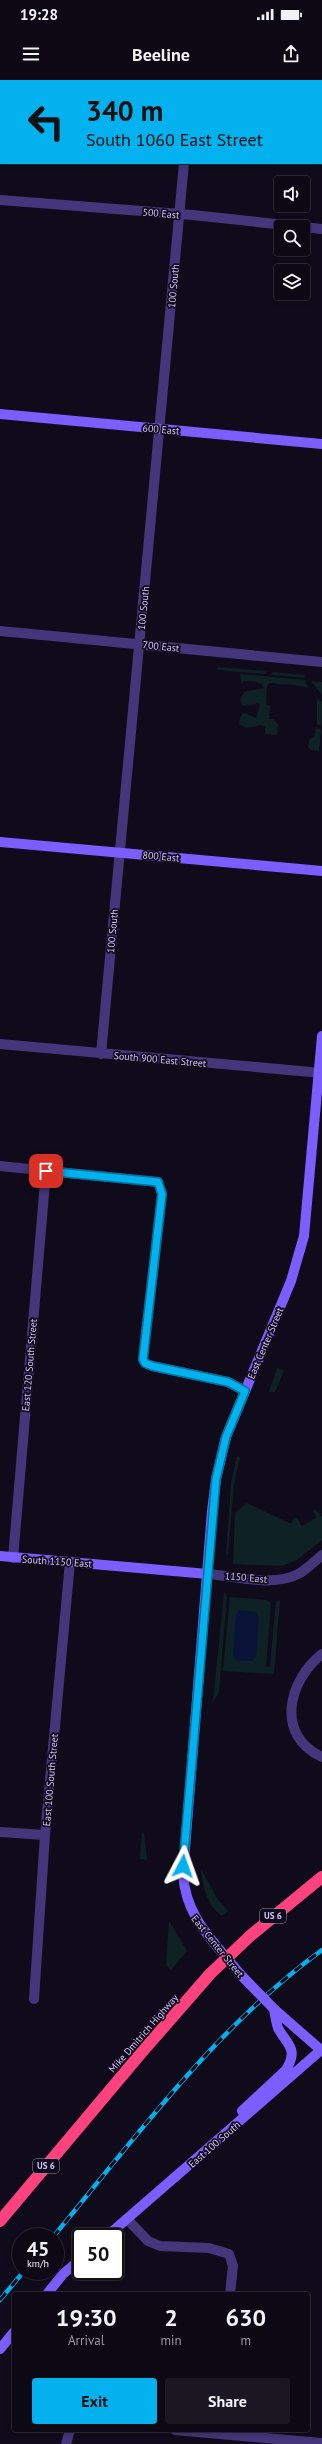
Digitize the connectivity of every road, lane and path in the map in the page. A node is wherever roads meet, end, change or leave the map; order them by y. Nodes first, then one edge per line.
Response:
1 (184, 164) edge
2 (0, 200) edge
3 (179, 214) junction
4 (322, 229) edge
5 (0, 414) edge
6 (161, 429) junction
7 (322, 444) edge
8 (0, 631) edge
9 (139, 644) junction
10 (322, 662) edge
11 (0, 842) edge
12 (120, 853) junction
13 (322, 871) edge
14 (322, 1036) edge
15 (0, 1044) edge
16 (101, 1054) junction
17 (321, 1073) edge
18 (0, 1166) edge
19 (46, 1171) junction
20 (245, 1391) junction
21 (322, 1555) edge
22 (0, 1556) edge
23 (13, 1558) junction
24 (70, 1562) junction
25 (115, 1566) joint
26 (208, 1574) junction
27 (322, 1654) edge
28 (322, 1757) edge
29 (0, 1832) edge
30 (45, 1835) junction
31 (322, 1877) edge
32 (227, 1957) junction
33 (34, 1999) dead end
34 (281, 2024) junction
35 (321, 2050) edge
36 (214, 2143) junction
37 (127, 2219) junction
38 (0, 2222) edge
39 (116, 2228) edge
40 (72, 2266) edge
41 (49, 2292) edge
42 (230, 2292) edge
43 (12, 2334) edge
44 (0, 2349) edge
45 (69, 2432) edge
46 (217, 2432) edge
47 (322, 2443) edge
48 (66, 2444) edge

1 - 3 street, 100 South
2 - 3 street, 500 East
3 - 4 street, 500 East
3 - 6 street, 100 South
5 - 6 street, 600 East
6 - 7 street, 600 East
6 - 9 street, 100 South
8 - 9 street, 700 East
9 - 10 street, 700 East
9 - 12 street, 100 South
11 - 12 street, 800 East
12 - 13 street, 800 East
12 - 16 street, 100 South
14 - 17 street, East Center Street
15 - 16 street, South 900 East Street
16 - 17 street, South 900 East Street
17 - 20 street, East Center Street
18 - 19 street
19 - 20 street
19 - 23 street, East 120 South Street
20 - 26 street, East Center Street
21 - 26 street, 1150 East
22 - 23 street, South 1150 East
23 - 24 street, South 1150 East
24 - 25 street, South 1150 East
24 - 30 street, East 100 South Street
25 - 26 street, 1150 East
26 - 32 street, East Center Street
27 - 28 street
29 - 30 street
30 - 33 street, East 100 South Street
31 - 32 highway, Mike Dmitrich Highway / US 6
32 - 34 street, East Center Street, bridge
32 - 38 highway, Mike Dmitrich Highway / US 6
34 - 35 street, East Center Street
34 - 36 street
35 - 36 street, East 100 South
36 - 37 street, East 100 South
37 - 39 street, East 100 South
37 - 42 street
40 - 41 street
43 - 44 street
45 - 48 street
46 - 47 street

